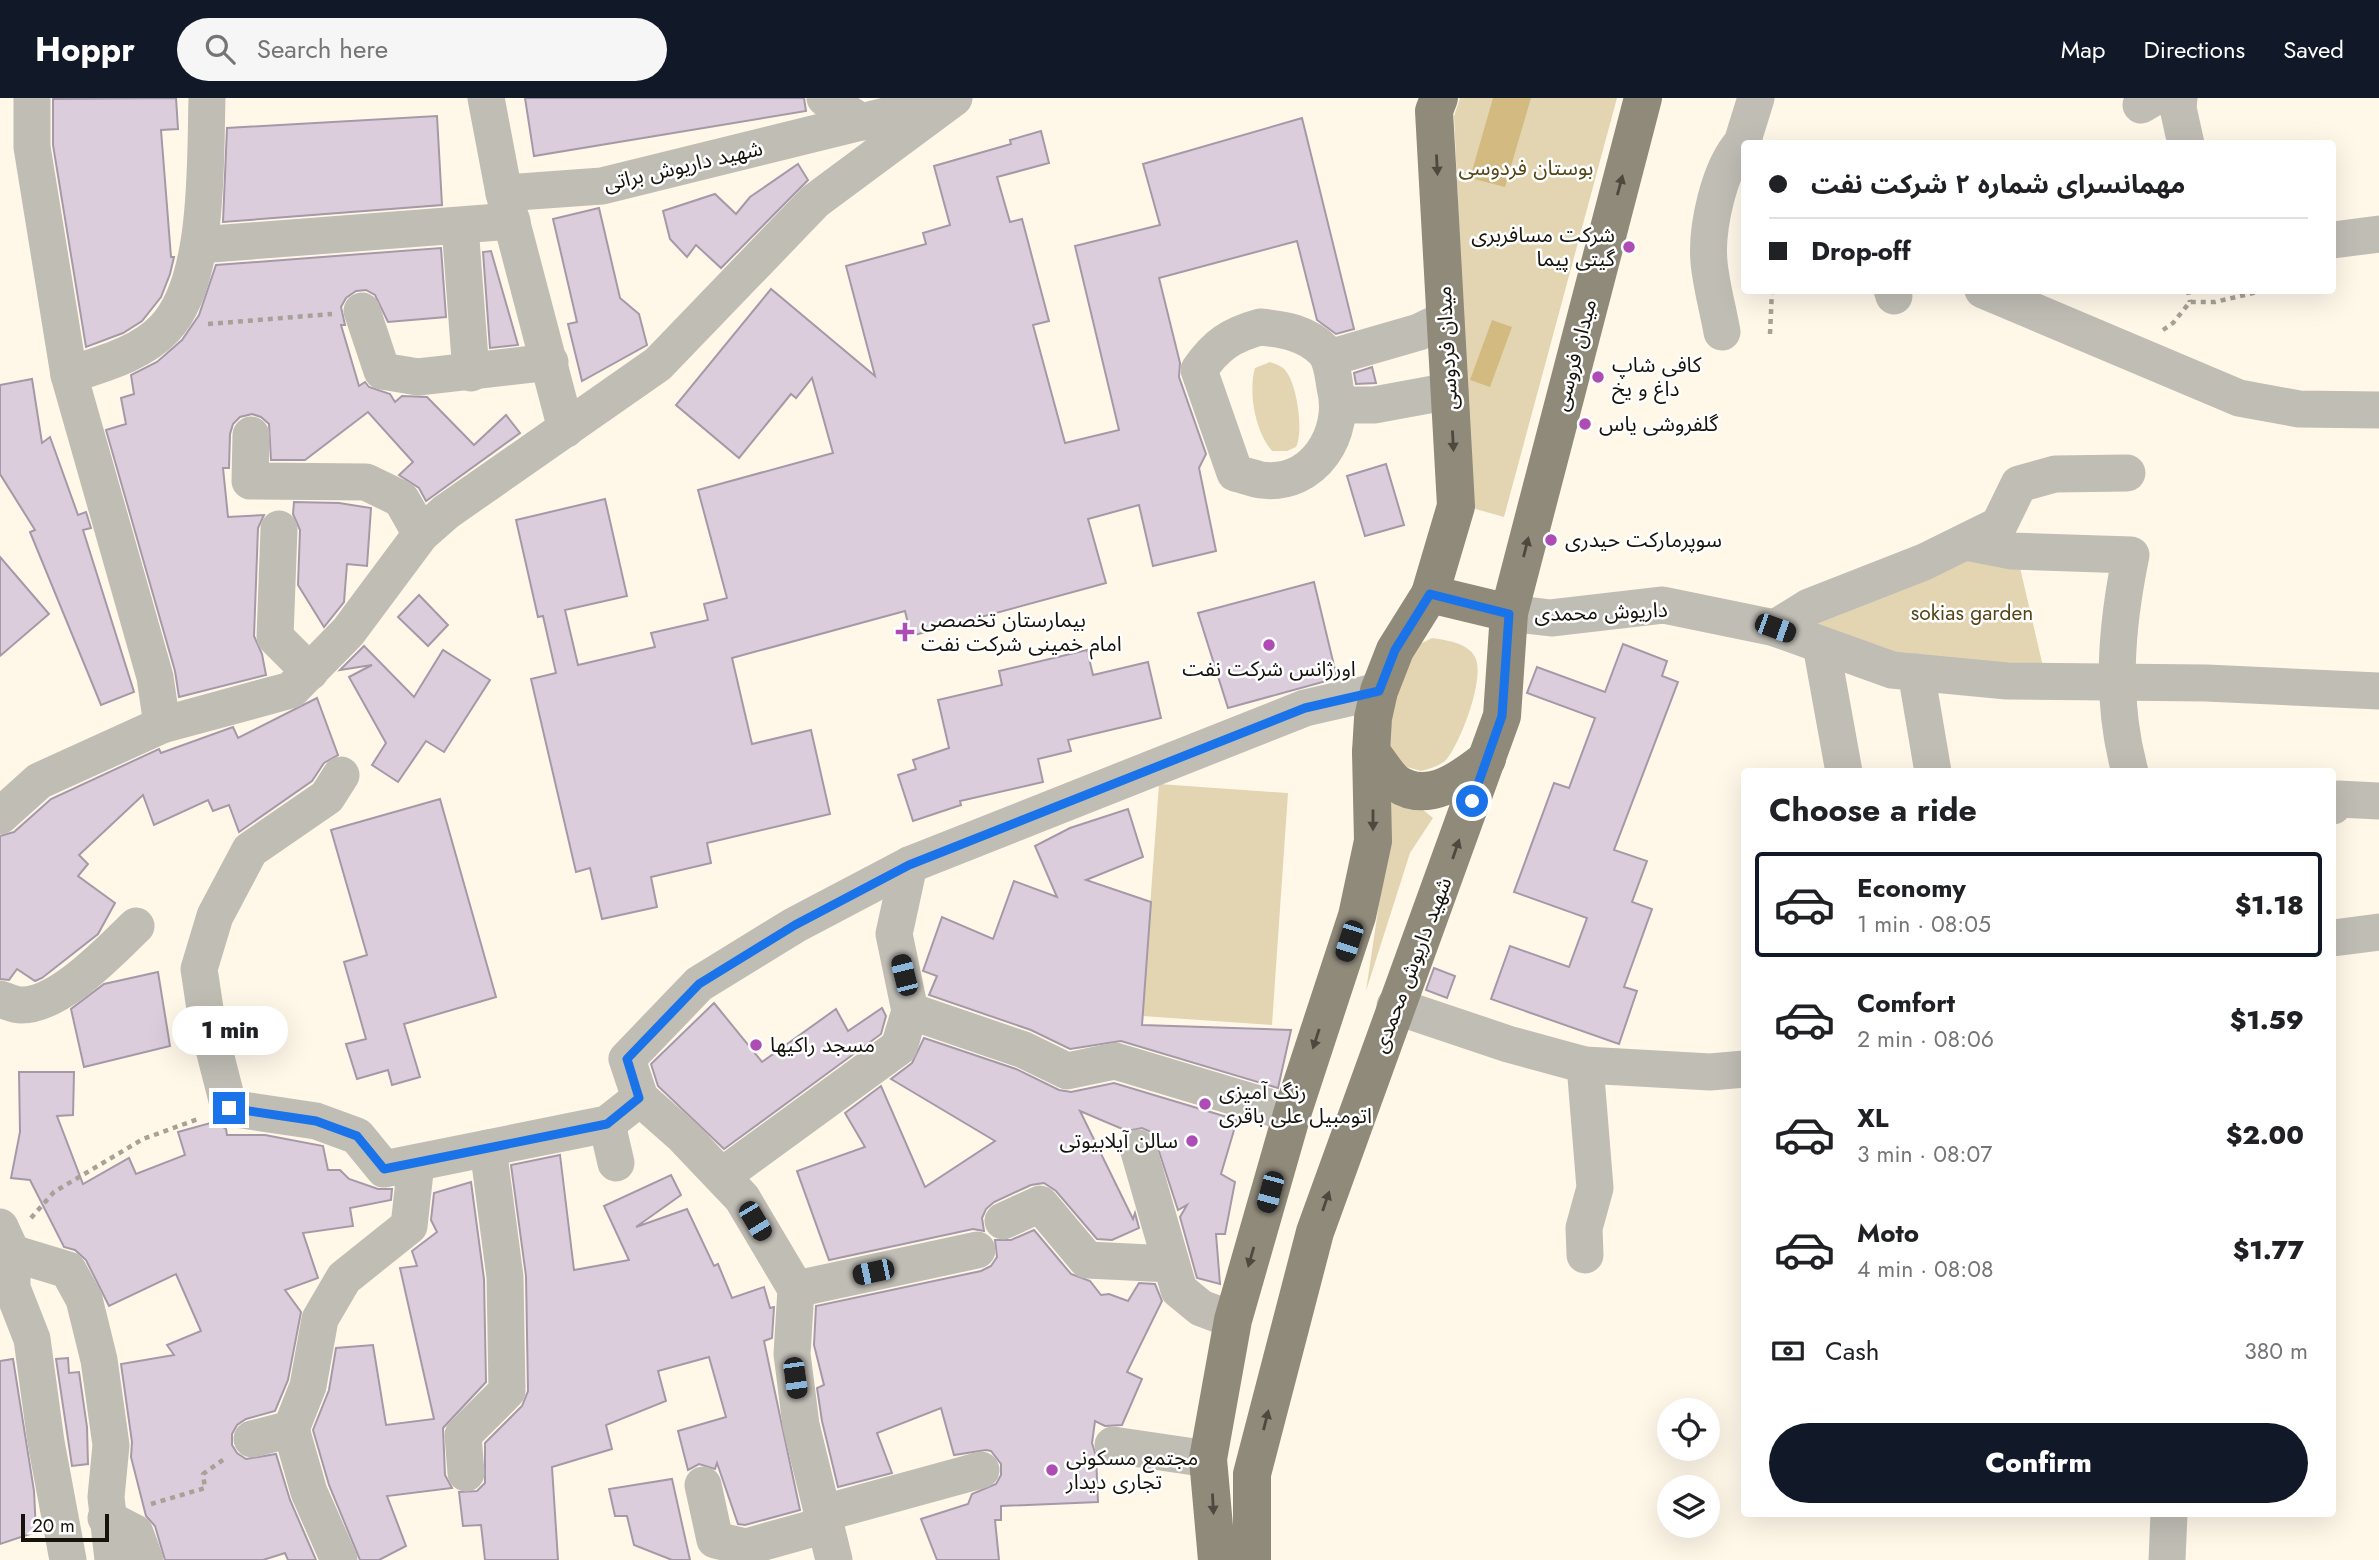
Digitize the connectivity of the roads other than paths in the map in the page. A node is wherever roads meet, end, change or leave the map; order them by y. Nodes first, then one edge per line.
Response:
1 (32, 98) edge
2 (207, 98) edge
3 (486, 98) edge
4 (825, 98) edge
5 (953, 98) edge
6 (1439, 98) edge
7 (1643, 98) edge
8 (1756, 98) edge
9 (2179, 98) edge
10 (871, 114) edge
11 (1744, 140) edge
12 (2185, 140) edge
13 (1741, 146) edge
14 (508, 207) junction
15 (460, 226) junction
16 (2379, 234) edge
17 (2336, 240) edge
18 (200, 245) junction
19 (1992, 294) edge
20 (362, 311) road end
21 (1446, 319) junction
22 (1722, 332) dead end
23 (1329, 358) junction
24 (550, 362) junction
25 (471, 373) junction
26 (69, 375) junction
27 (1450, 391) junction
28 (1340, 405) junction
29 (2379, 410) edge
30 (566, 429) junction
31 (251, 435) dead end
32 (2127, 474) dead end
33 (279, 528) dead end
34 (421, 534) junction
35 (1966, 542) junction
36 (1430, 594) junction
37 (1509, 614) junction
38 (1775, 628) junction
39 (1821, 645) junction
40 (310, 672) junction
41 (1916, 672) junction
42 (2116, 682) junction
43 (1379, 691) junction
44 (2379, 691) edge
45 (162, 725) junction
46 (1371, 752) junction
47 (1487, 759) junction
48 (1843, 768) edge
49 (1932, 768) edge
50 (2129, 768) edge
51 (341, 775) dead end
52 (2379, 801) edge
53 (2336, 802) edge
54 (0, 816) edge
55 (909, 865) junction
56 (136, 926) dead end
57 (2379, 932) edge
58 (2336, 938) edge
59 (0, 999) edge
60 (1395, 1006) junction
61 (910, 1011) junction
62 (1585, 1065) junction
63 (1741, 1069) edge
64 (639, 1098) junction
65 (1292, 1114) junction
66 (607, 1124) junction
67 (488, 1148) junction
68 (1138, 1148) dead end
69 (416, 1163) junction
70 (616, 1163) dead end
71 (722, 1177) junction
72 (1003, 1221) dead end
73 (6, 1240) edge
74 (977, 1250) dead end
75 (1585, 1255) dead end
76 (1171, 1264) junction
77 (796, 1289) junction
78 (1233, 1320) junction
79 (291, 1429) junction
80 (252, 1439) road end
81 (1113, 1445) dead end
82 (1208, 1459) junction
83 (981, 1470) dead end
84 (466, 1473) dead end
85 (703, 1485) dead end
86 (2169, 1517) edge
87 (106, 1518) junction
88 (824, 1519) junction
89 (68, 1560) edge
90 (113, 1560) edge
91 (145, 1560) edge
92 (339, 1560) edge
93 (834, 1560) edge
94 (1217, 1560) edge
95 (1252, 1560) edge
96 (2167, 1560) edge

1 - 26 street
2 - 18 street
3 - 14 street
4 - 10 street
5 - 10 street, شهید داریوش براتی
5 - 30 street
6 -> 21 main road, میدان فردوسی
37 -> 7 main road, میدان فروسی
8 - 11 street
9 - 12 street
10 - 14 street, شهید داریوش براتی
13 - 22 street
14 - 15 street, شهید داریوش براتی
14 - 24 street
15 - 18 street, شهید داریوش براتی
15 - 25 street
16 - 17 street
18 - 26 street
19 - 29 street
20 - 25 street
21 - 23 street
21 - 27 main road, میدان فردوسی
23 - 28 street
23 - 28 street
24 - 25 street
24 - 30 street
26 - 45 street
27 - 28 street
27 -> 36 main road, میدان فردوسی
30 - 34 street
31 - 34 street
32 - 35 street
33 - 40 street
34 - 40 street
35 - 38 street
35 - 42 street
36 - 37 main road
36 - 43 main road
37 - 38 street, داریوش محمدی
37 - 47 main road, شهید داریوش محمدی
38 - 39 street, داریوش محمدی
39 - 41 street, داریوش محمدی
39 - 48 street
40 - 45 street
41 - 42 street, داریوش محمدی
41 - 49 street
42 - 44 street, داریوش محمدی
42 - 50 street
43 - 46 main road
43 - 55 street
45 - 54 street
46 - 47 main road
46 -> 65 main road
60 -> 47 main road, شهید داریوش محمدی
51 - 69 street
52 - 53 street
55 - 61 street
55 - 64 street
56 - 59 street
57 - 58 street
60 - 62 street
95 -> 60 main road, شهید داریوش محمدی
61 - 65 street
61 - 71 street
62 - 63 street
62 - 75 street
64 - 66 street
64 - 71 street
65 -> 78 main road
66 - 67 street
66 - 70 street
67 - 69 street
67 - 84 street
68 - 76 street
69 - 79 street
71 - 77 street
72 - 76 street
73 - 87 street
73 - 89 street
74 - 77 street
76 - 78 street
77 - 88 street
78 - 82 main road
79 - 80 street
79 - 92 street
81 - 82 street
82 -> 94 main road
83 - 88 street
85 - 88 street
86 - 96 street
87 - 90 street
87 - 91 street
88 - 93 street

